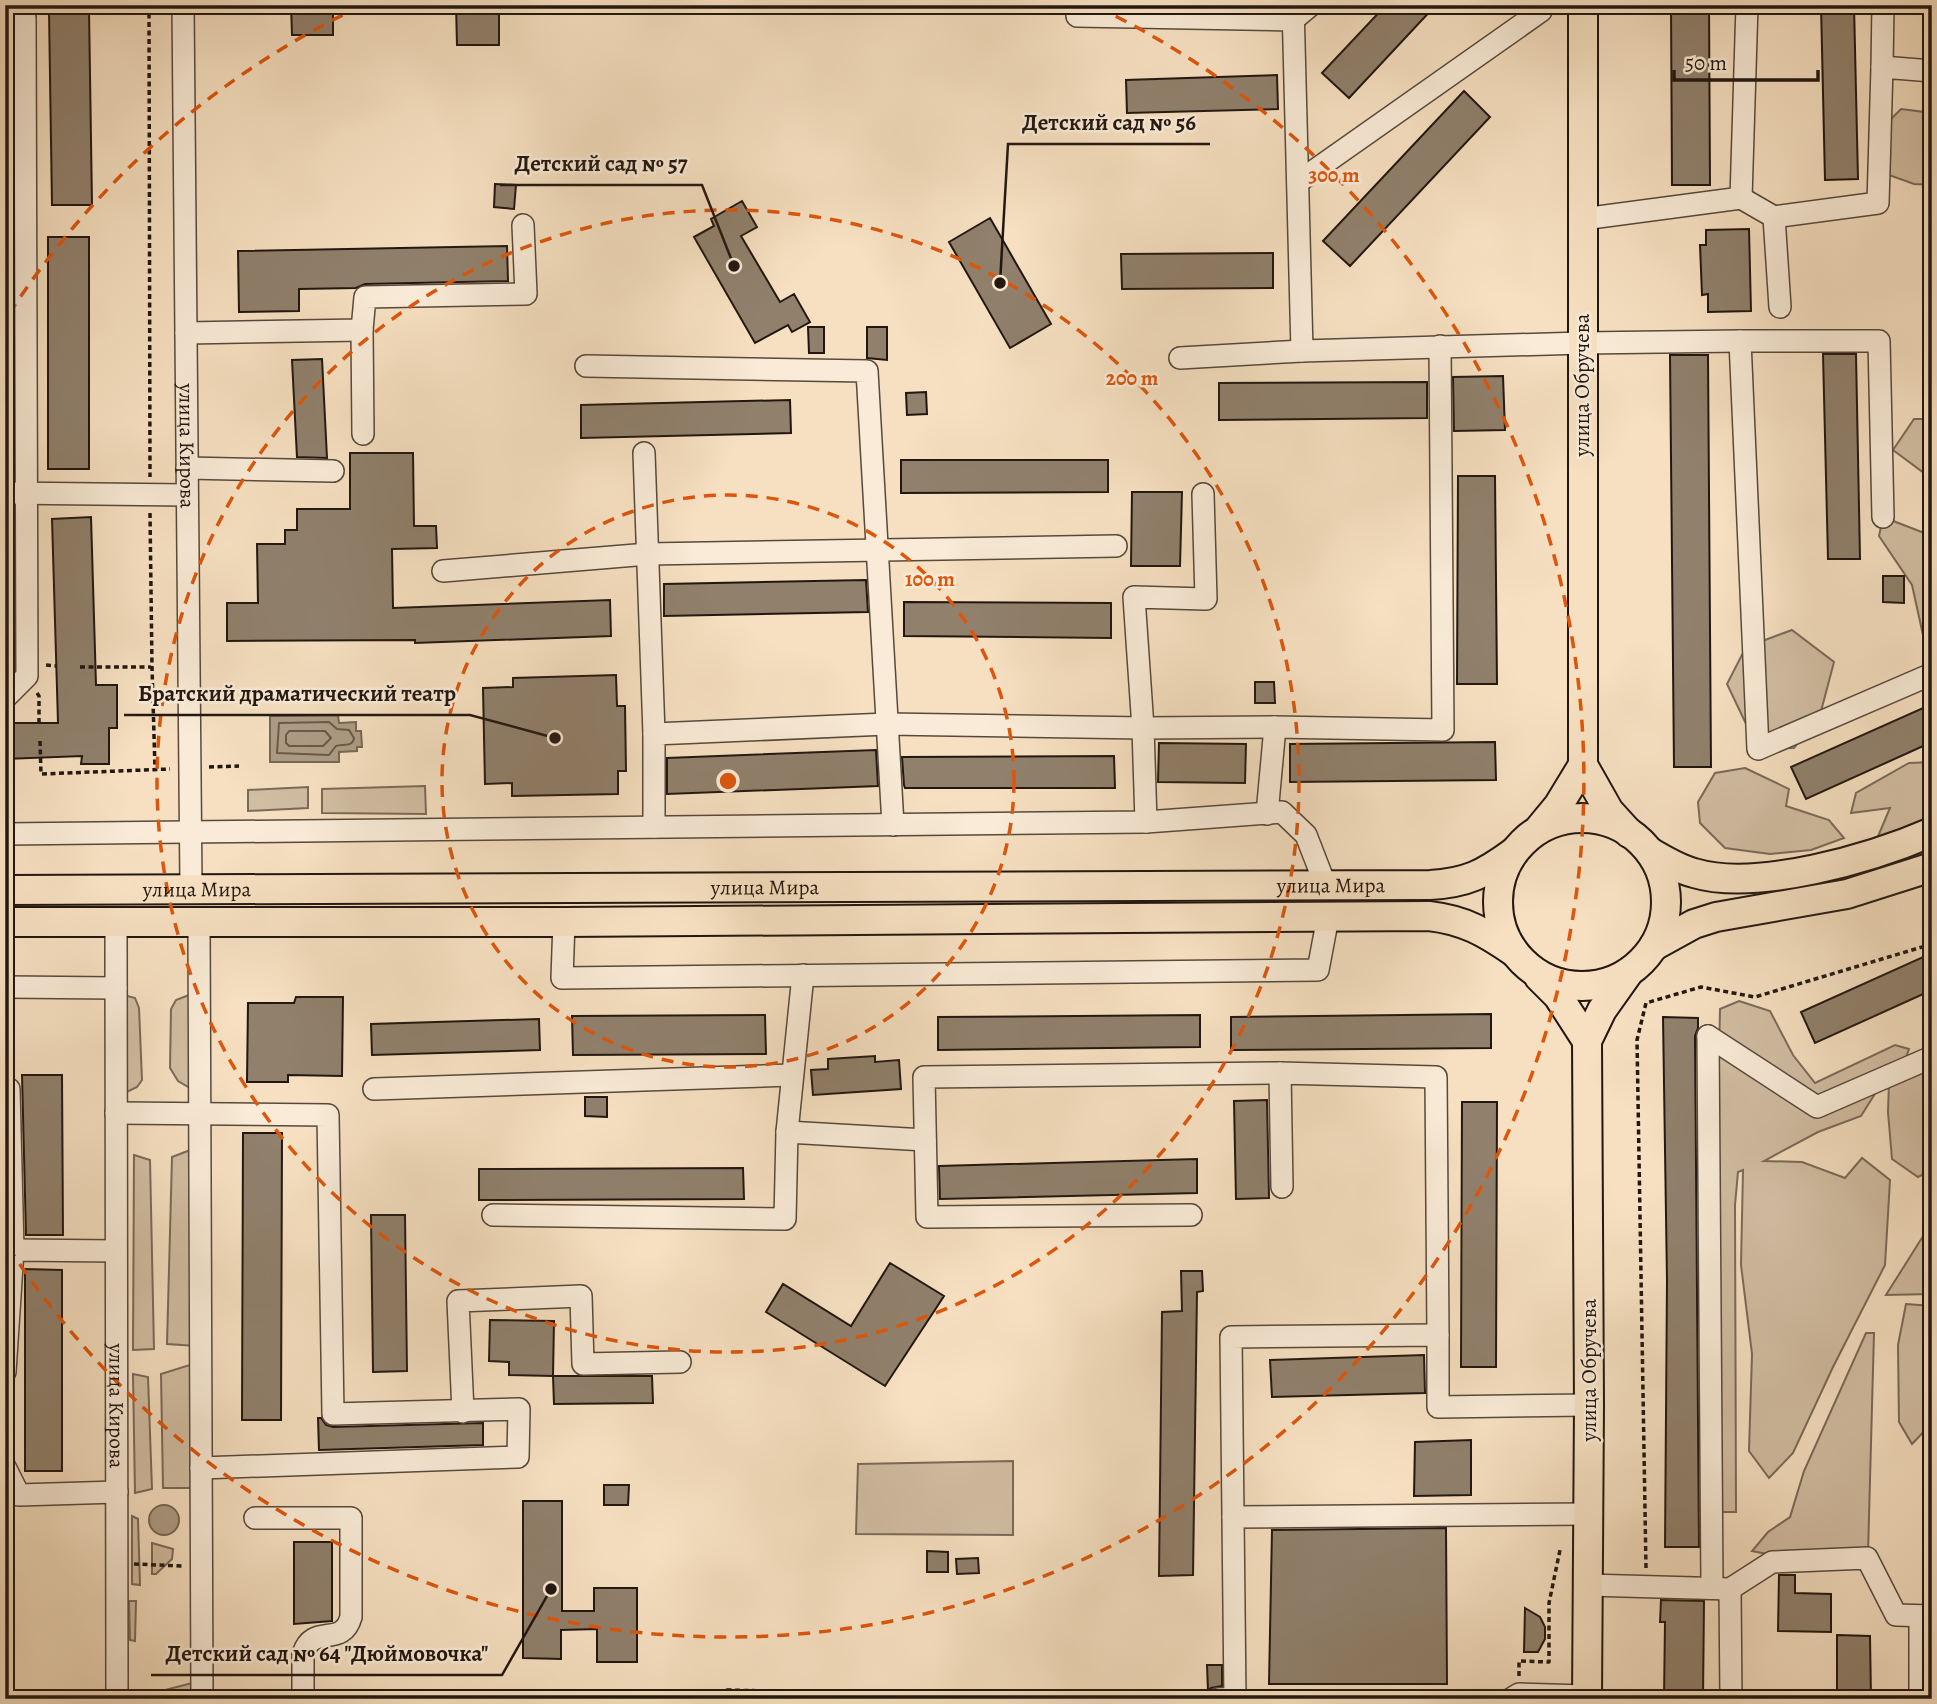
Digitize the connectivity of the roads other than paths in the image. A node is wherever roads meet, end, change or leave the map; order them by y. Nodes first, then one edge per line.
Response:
1 (183, 5) edge
2 (1311, 5) edge
3 (1583, 5) edge
4 (1747, 5) edge
5 (1883, 5) edge
6 (1541, 11) dead end
7 (1293, 12) edge
8 (1077, 16) dead end
9 (5, 18) edge
10 (1882, 67) junction
11 (1932, 71) edge
12 (15, 99) edge
13 (1298, 182) junction
14 (1741, 198) junction
15 (1774, 217) junction
16 (1583, 219) junction
17 (523, 225) dead end
18 (1780, 307) dead end
19 (362, 330) junction
20 (186, 333) junction
21 (1740, 341) junction
22 (1582, 343) junction
23 (1440, 346) junction
24 (1302, 351) junction
25 (1180, 358) dead end
26 (586, 366) dead end
27 (363, 435) dead end
28 (644, 453) dead end
29 (187, 468) junction
30 (333, 471) dead end
31 (16, 493) edge
32 (1203, 494) dead end
33 (187, 495) junction
34 (1882, 517) dead end
35 (1116, 545) dead end
36 (877, 548) junction
37 (648, 554) junction
38 (443, 571) dead end
39 (1932, 674) edge
40 (5, 698) edge
41 (887, 724) junction
42 (1275, 727) junction
43 (1143, 728) junction
44 (654, 734) junction
45 (1583, 765) junction
46 (1267, 814) junction
47 (1146, 822) junction
48 (893, 825) junction
49 (654, 827) junction
50 (1538, 831) junction
51 (190, 832) junction
52 (1629, 832) junction
53 (1932, 832) edge
54 (5, 834) edge
55 (1514, 852) junction
56 (1650, 852) junction
57 (1929, 872) edge
58 (1325, 884) junction
59 (191, 888) junction
60 (347, 889) junction
61 (5, 890) edge
62 (1328, 917) junction
63 (5, 922) edge
64 (348, 922) junction
65 (564, 922) junction
66 (116, 923) junction
67 (199, 923) junction
68 (1654, 946) junction
69 (1523, 961) junction
70 (1629, 972) junction
71 (803, 975) junction
72 (5, 987) edge
73 (116, 988) junction
74 (1587, 1041) junction
75 (1932, 1057) edge
76 (1280, 1073) junction
77 (791, 1075) junction
78 (5, 1089) edge
79 (374, 1089) dead end
80 (116, 1113) junction
81 (200, 1114) junction
82 (787, 1132) junction
83 (925, 1140) junction
84 (1282, 1187) dead end
85 (493, 1215) dead end
86 (1191, 1215) dead end
87 (13, 1250) junction
88 (116, 1251) junction
89 (7, 1319) edge
90 (1438, 1335) junction
91 (680, 1362) dead end
92 (5, 1372) edge
93 (1589, 1405) junction
94 (463, 1412) junction
95 (5, 1467) edge
96 (201, 1468) junction
97 (117, 1492) junction
98 (1589, 1514) junction
99 (1233, 1517) junction
100 (255, 1518) dead end
101 (1588, 1585) junction
102 (1721, 1588) junction
103 (1926, 1616) edge
104 (1515, 1696) edge
105 (1587, 1697) edge
106 (1230, 1698) edge
107 (117, 1699) edge
108 (202, 1699) edge
109 (303, 1699) edge
110 (1731, 1699) edge
111 (1920, 1699) edge

1 - 20 street, улица Кирова
2 - 7 street
3 - 16 main road, улица Обручева
4 - 14 street
5 - 10 street
6 - 13 street
7 - 8 street
7 - 13 street
9 - 12 street
10 - 11 street
10 - 15 street
12 - 31 street
13 - 24 street
14 - 15 street
14 - 16 street
15 - 18 street
16 - 22 main road, улица Обручева
17 - 19 street
19 - 20 street
19 - 27 street
20 - 29 street, улица Кирова
21 - 22 street
21 - 34 street
21 - 39 street
22 - 23 street
22 - 45 main road, улица Обручева
23 - 24 street
23 - 42 street
24 - 25 street
26 - 36 street
28 - 37 street
29 - 30 street
29 - 33 street, улица Кирова
31 - 33 street
31 - 40 street
32 - 43 street
33 - 51 street, улица Кирова
35 - 36 street
36 - 37 street
36 - 41 street
37 - 38 street
37 - 44 street
41 - 43 street
41 - 44 street
41 - 48 street
42 - 43 street
42 - 46 street
43 - 47 street
44 - 49 street
45 - 50 main road
45 - 52 main road, улица Обручева
46 - 47 street
46 - 58 street
47 - 48 street
48 - 49 street
49 - 51 street
50 - 52 main road
50 - 55 main road
51 - 54 street
51 - 59 street, улица Кирова
52 - 56 main road
53 - 56 main road
55 - 58 main road, улица Мира
55 - 69 main road
56 - 68 main road
57 - 68 main road
58 - 60 main road, улица Мира
59 - 60 main road, улица Мира
59 - 61 main road, улица Мира
60 - 64 main road
62 - 65 main road, улица Мира
62 - 69 main road, улица Мира
62 - 71 street
63 - 66 main road, улица Мира
64 - 65 main road, улица Мира
64 - 67 main road, улица Мира
65 - 71 street
66 - 67 main road, улица Мира
66 - 73 street, улица Кирова
67 - 81 street
68 - 70 main road
69 - 70 main road
69 - 74 main road
70 - 74 main road, улица Обручева
71 - 77 street
72 - 73 street
73 - 80 street, улица Кирова
74 - 93 main road, улица Обручева
75 - 102 street
76 - 83 street
76 - 84 street
76 - 90 street
77 - 79 street
77 - 82 street
78 - 87 street
80 - 81 street
80 - 88 street, улица Кирова
81 - 94 street
81 - 96 street
82 - 83 street
82 - 85 street
83 - 86 street
87 - 88 street
87 - 89 street
88 - 97 street, улица Кирова
89 - 92 street
90 - 93 street
90 - 99 street
91 - 94 street
93 - 98 main road, улица Обручева
94 - 96 street
95 - 97 street
96 - 108 street
97 - 107 street, улица Кирова
98 - 99 street
98 - 101 main road, улица Обручева
99 - 106 street
100 - 109 street
101 - 102 street
101 - 105 main road, улица Обручева
102 - 103 street
102 - 110 street
103 - 111 street
104 - 105 street

